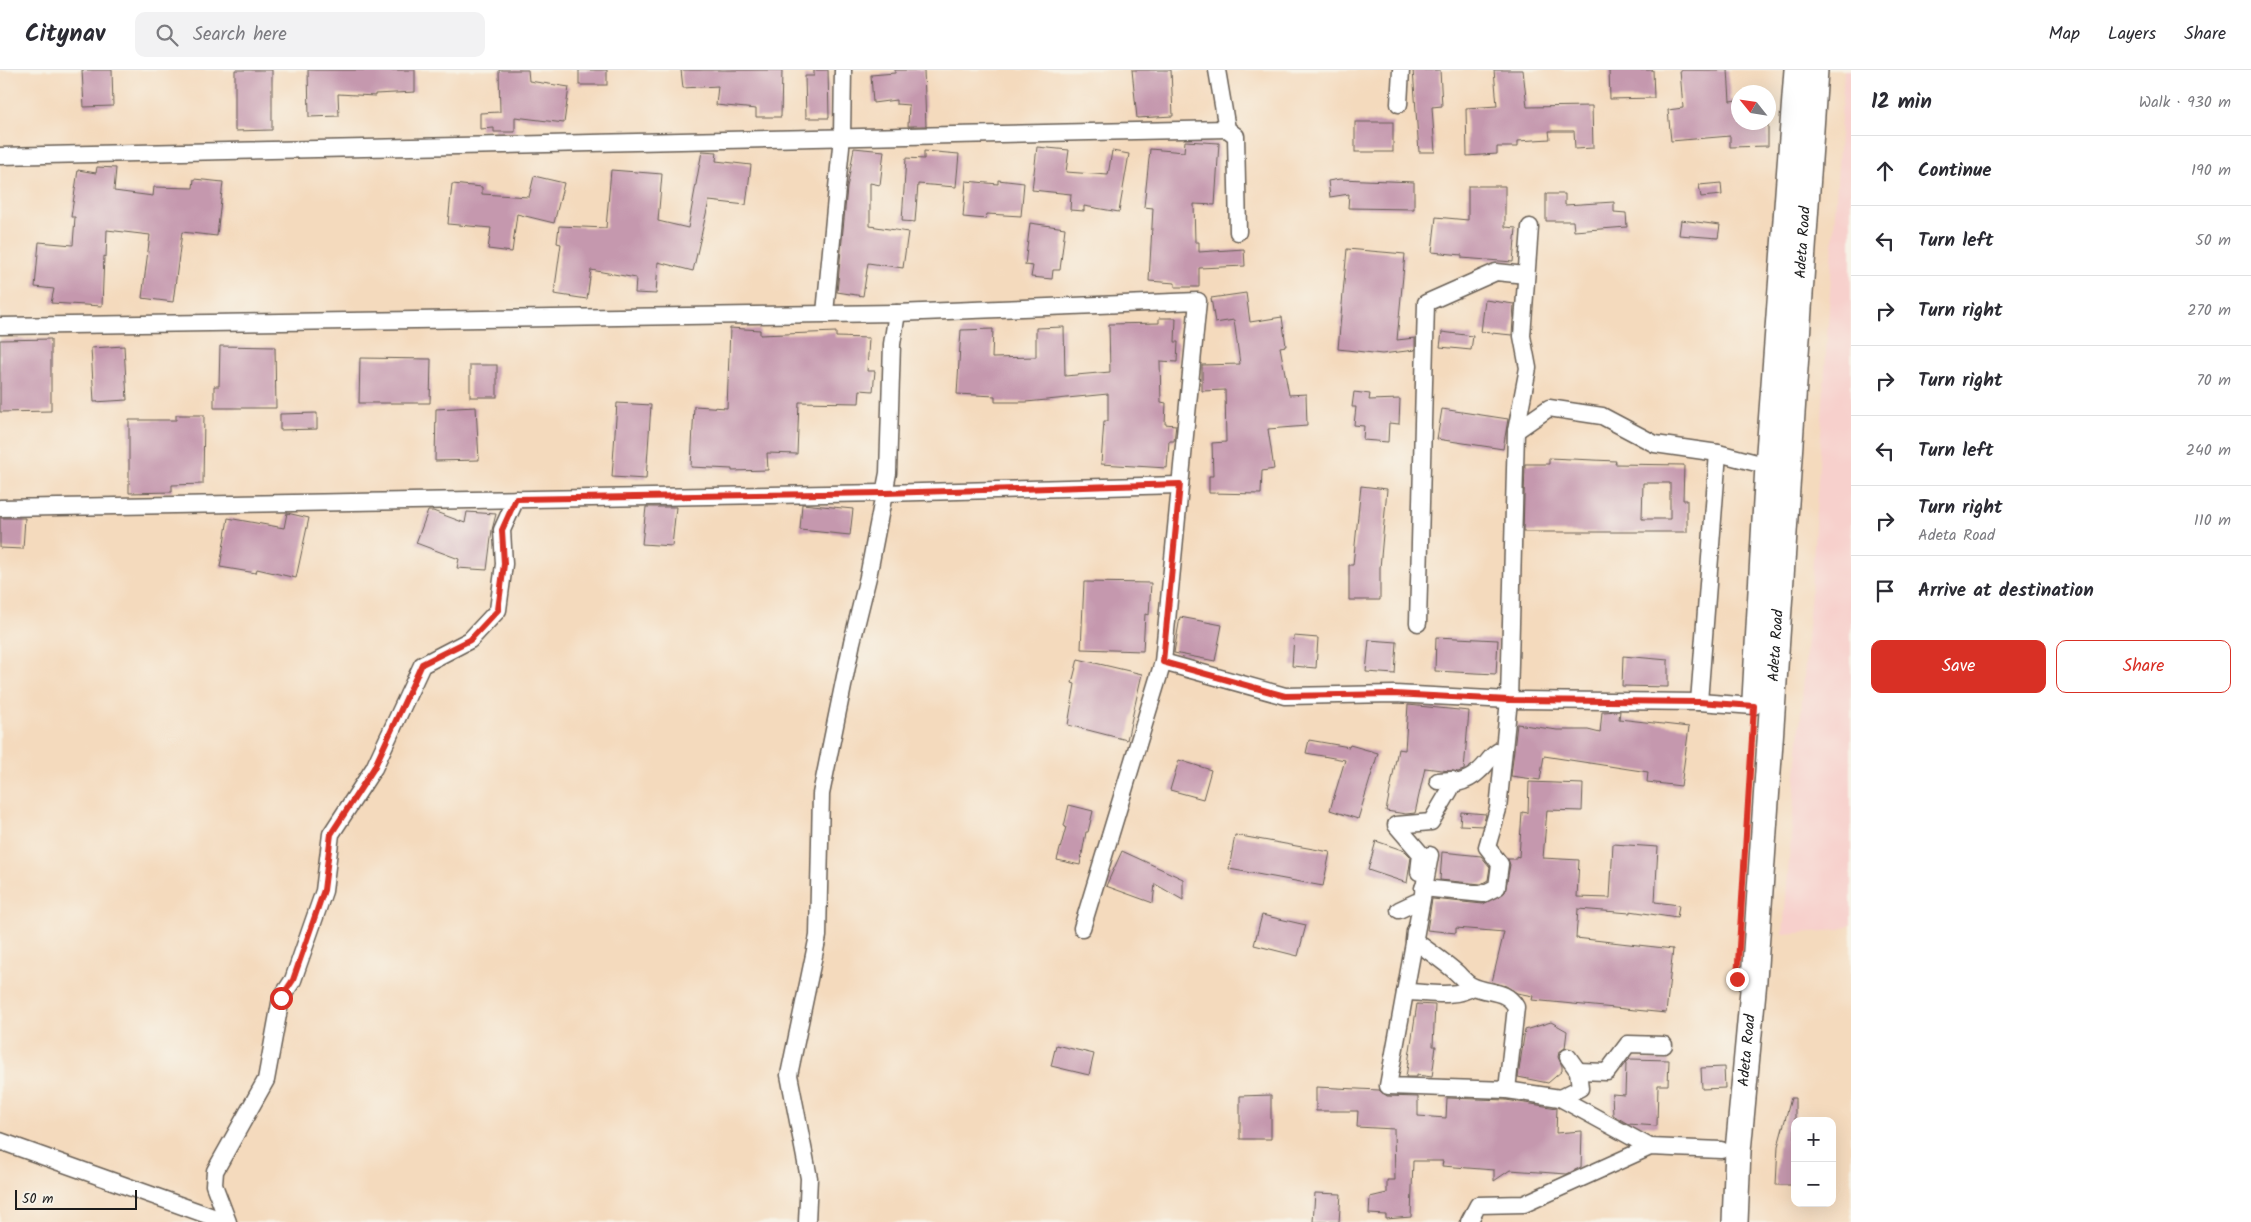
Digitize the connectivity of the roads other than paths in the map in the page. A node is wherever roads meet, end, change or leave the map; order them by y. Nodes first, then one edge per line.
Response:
1 (843, 70) edge
2 (1217, 70) edge
3 (1401, 70) edge
4 (1797, 70) edge
5 (1815, 70) edge
6 (1399, 104) dead end
7 (1227, 129) junction
8 (842, 136) junction
9 (0, 156) edge
10 (1530, 227) dead end
11 (1238, 232) dead end
12 (1526, 275) junction
13 (897, 312) junction
14 (825, 314) junction
15 (0, 326) edge
16 (1516, 431) junction
17 (1718, 453) junction
18 (1768, 466) junction
19 (1180, 484) junction
20 (884, 493) junction
21 (516, 499) junction
22 (0, 508) edge
23 (1418, 623) dead end
24 (1163, 662) junction
25 (1509, 700) junction
26 (1699, 702) junction
27 (1754, 706) junction
28 (1504, 749) junction
29 (1430, 856) dead end
30 (1418, 885) junction
31 (1399, 910) dead end
32 (1082, 928) dead end
33 (1414, 940) junction
34 (1474, 987) junction
35 (1405, 992) junction
36 (1664, 1045) dead end
37 (1568, 1056) dead end
38 (1578, 1071) junction
39 (1507, 1090) junction
40 (1560, 1098) junction
41 (0, 1141) edge
42 (1650, 1147) junction
43 (1721, 1150) junction
44 (228, 1222) edge
45 (808, 1222) edge
46 (1469, 1222) edge
47 (1718, 1222) edge
48 (1735, 1222) edge

1 - 8 street
2 - 7 street
3 - 6 street
4 - 18 main road, Adeta Road
5 - 48 main road, Adeta Road
7 - 8 street
7 - 11 street
8 - 9 street
8 - 14 street
10 - 12 street
12 - 16 street
12 - 23 street
13 - 14 street
13 - 19 street
13 - 20 street
14 - 15 street
16 - 17 street
16 - 25 street
17 - 18 street
17 - 26 street
18 - 27 main road, Adeta Road
19 - 20 street
19 - 24 street
20 - 21 street
20 - 45 street
21 - 22 street
21 - 44 street
24 - 25 street
24 - 32 street
25 - 26 street
25 - 28 street
26 - 27 street
27 - 43 main road, Adeta Road
28 - 30 street
28 - 30 street
29 - 30 street
30 - 31 street
30 - 33 street
33 - 34 street
33 - 35 street
34 - 35 street
34 - 39 street
35 - 39 street
36 - 38 street
37 - 38 street
38 - 40 street
39 - 40 street
40 - 42 street
41 - 44 street
42 - 43 street
42 - 46 street
43 - 47 main road, Adeta Road

